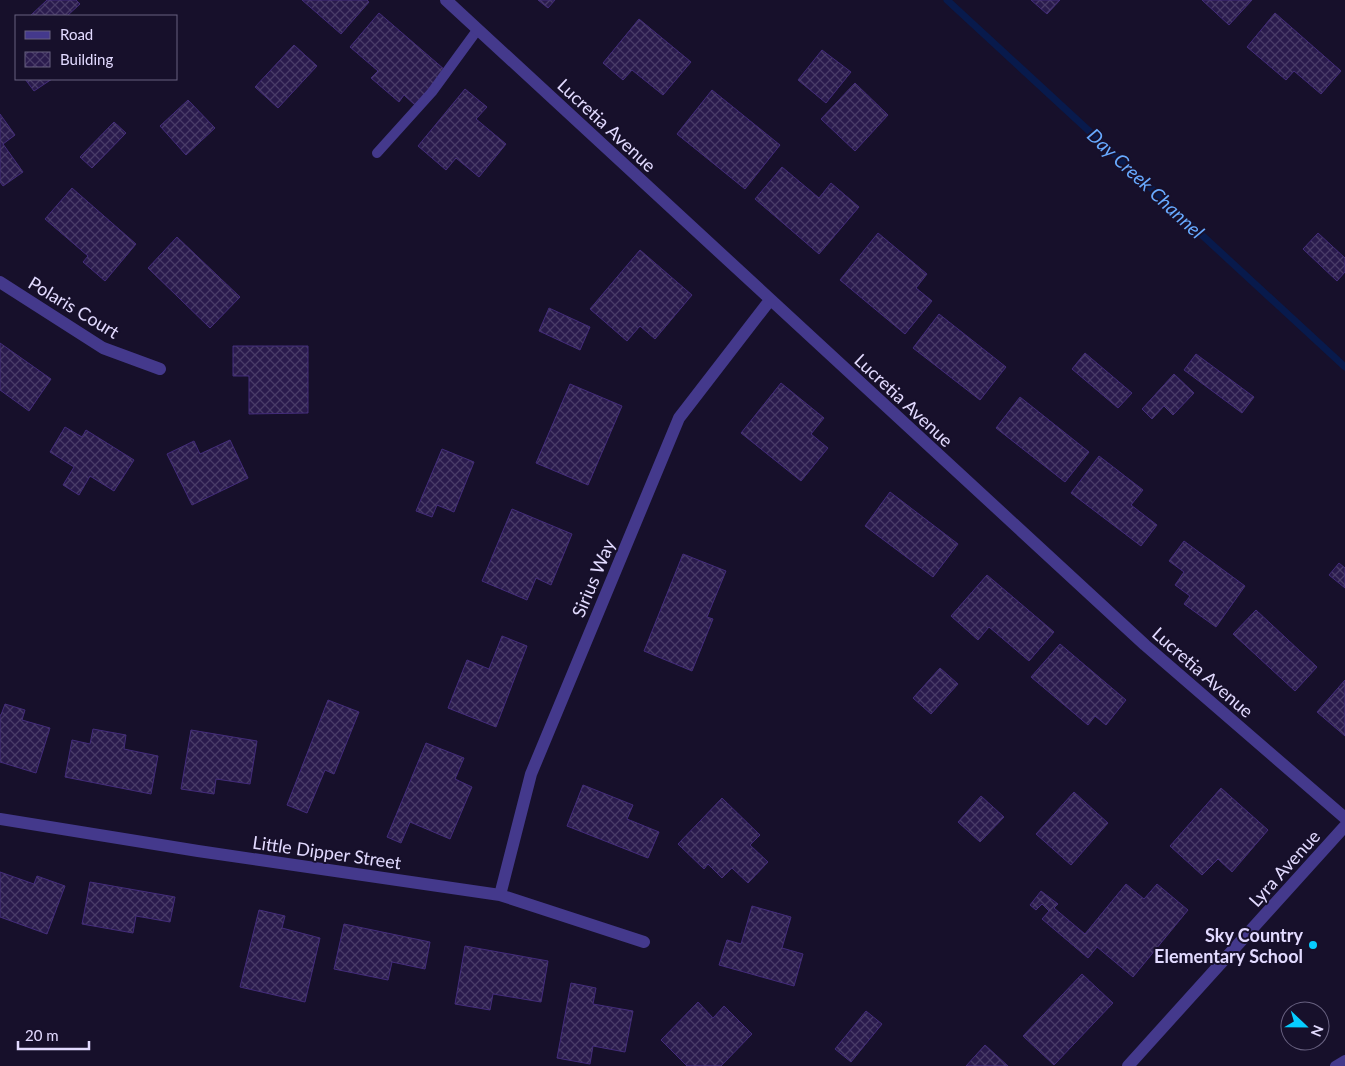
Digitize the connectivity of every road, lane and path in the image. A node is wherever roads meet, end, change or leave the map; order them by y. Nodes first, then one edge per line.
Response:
1 (446, 0) edge
2 (478, 29) junction
3 (376, 153) dead end
4 (0, 282) edge
5 (770, 300) junction
6 (160, 369) dead end
7 (1345, 818) edge
8 (0, 819) edge
9 (1345, 826) edge
10 (500, 895) junction
11 (644, 942) dead end
12 (1345, 1060) edge
13 (1128, 1066) edge
14 (1335, 1066) edge

1 - 2 street, Lucretia Avenue
2 - 3 lane
2 - 5 street, Lucretia Avenue
4 - 6 street, Polaris Court
5 - 7 street, Lucretia Avenue
5 - 10 street, Sirius Way
8 - 10 street, Little Dipper Street
9 - 13 street, Lyra Avenue
10 - 11 street, Little Dipper Street
12 - 14 lane

